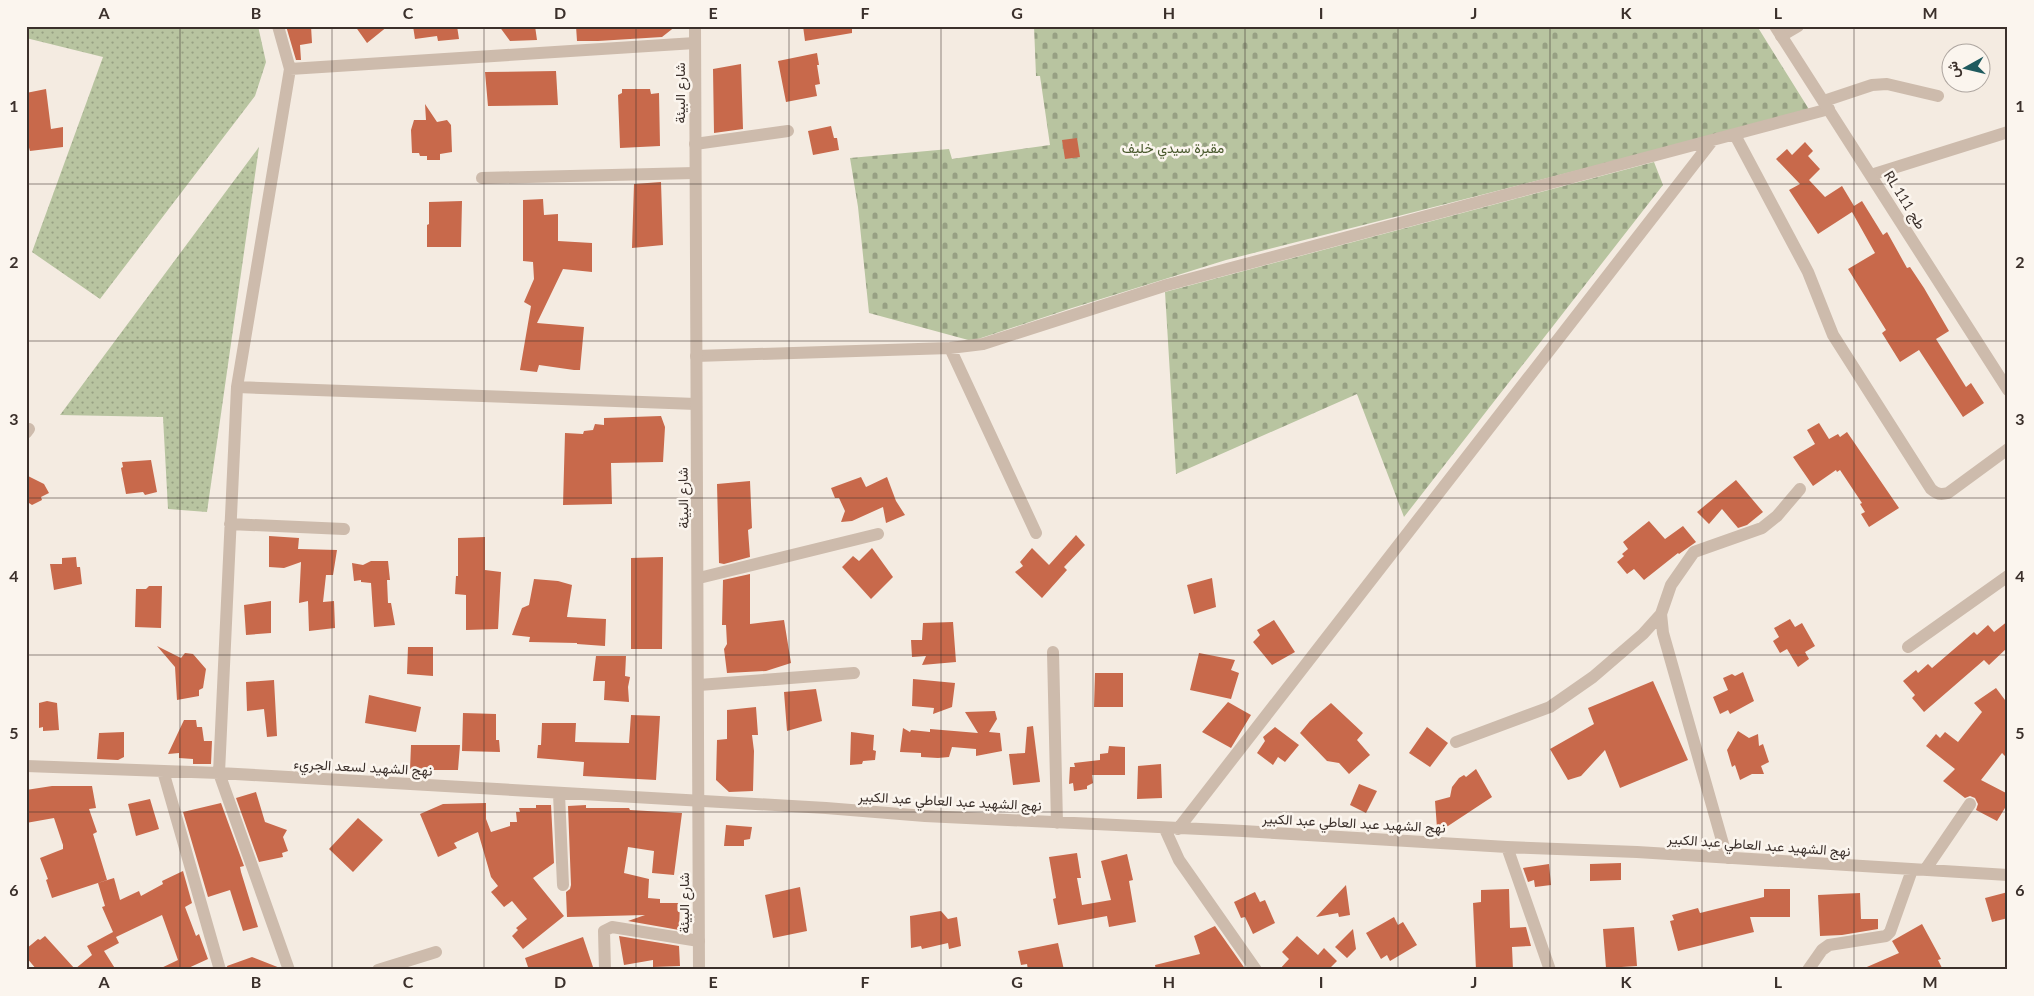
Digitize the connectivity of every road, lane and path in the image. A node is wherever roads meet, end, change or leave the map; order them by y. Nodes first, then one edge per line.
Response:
1 (278, 26) edge
2 (695, 26) edge
3 (1798, 26) edge
4 (1778, 31) edge
5 (695, 43) junction
6 (290, 69) junction
7 (1938, 96) dead end
8 (1826, 106) junction
9 (788, 131) dead end
10 (2008, 132) edge
11 (1735, 135) junction
12 (1712, 141) junction
13 (695, 144) junction
14 (695, 173) junction
15 (1871, 176) junction
16 (482, 178) dead end
17 (950, 348) junction
18 (696, 356) junction
19 (237, 387) junction
20 (2008, 390) edge
21 (696, 404) junction
22 (2008, 449) edge
23 (1800, 488) dead end
24 (230, 524) junction
25 (344, 529) dead end
26 (1036, 533) dead end
27 (878, 534) dead end
28 (2008, 576) edge
29 (698, 578) junction
30 (1661, 614) junction
31 (1908, 647) dead end
32 (1053, 652) dead end
33 (854, 673) dead end
34 (699, 686) junction
35 (1456, 742) dead end
36 (26, 766) edge
37 (163, 771) junction
38 (219, 773) junction
39 (559, 794) junction
40 (698, 802) junction
41 (1970, 804) dead end
42 (1057, 823) junction
43 (1165, 828) junction
44 (1178, 829) junction
45 (1507, 847) junction
46 (1727, 858) junction
47 (1919, 870) junction
48 (2008, 874) edge
49 (563, 885) dead end
50 (699, 941) junction
51 (436, 952) dead end
52 (220, 970) edge
53 (289, 970) edge
54 (378, 970) edge
55 (604, 970) edge
56 (699, 970) edge
57 (1256, 970) edge
58 (1550, 970) edge
59 (1808, 970) edge

1 - 6 street
2 - 5 street, شارع البيئة
3 - 4 street
4 - 8 street, RL طج 111
5 - 6 street
5 - 13 street, شارع البيئة
6 - 19 street
7 - 8 street
8 - 11 street
8 - 15 street, RL طج 111
9 - 13 street
10 - 15 street
11 - 12 street
11 - 22 street
12 - 17 street
12 - 44 street
13 - 14 street, شارع البيئة
14 - 16 street
14 - 18 street, شارع البيئة
15 - 20 street, RL طج 111
17 - 18 street
17 - 26 street
18 - 21 street, شارع البيئة
19 - 21 street
19 - 24 street
21 - 29 street, شارع البيئة
23 - 30 street
24 - 25 street
24 - 38 street
27 - 29 street
28 - 31 street
29 - 34 street, شارع البيئة
30 - 35 street
30 - 46 street
32 - 42 street
33 - 34 street
34 - 40 street, شارع البيئة
36 - 37 street, نهج الشهيد لسعد الجريء
37 - 38 street, نهج الشهيد لسعد الجريء
37 - 52 street
38 - 39 street, نهج الشهيد لسعد الجريء
38 - 53 street
39 - 40 street, نهج الشهيد لسعد الجريء
39 - 49 street
40 - 42 street, نهج الشهيد عبد العاطي عبد الكبير
40 - 50 street, شارع البيئة
41 - 47 street
42 - 43 street, نهج الشهيد عبد العاطي عبد الكبير
43 - 44 street, نهج الشهيد عبد العاطي عبد الكبير
43 - 57 street
44 - 45 street, نهج الشهيد عبد العاطي عبد الكبير
45 - 46 street, نهج الشهيد عبد العاطي عبد الكبير
45 - 58 street
46 - 47 street, نهج الشهيد عبد العاطي عبد الكبير
47 - 48 street, نهج الشهيد عبد العاطي عبد الكبير
47 - 59 street
50 - 55 street
50 - 56 street, شارع البيئة
51 - 54 street

